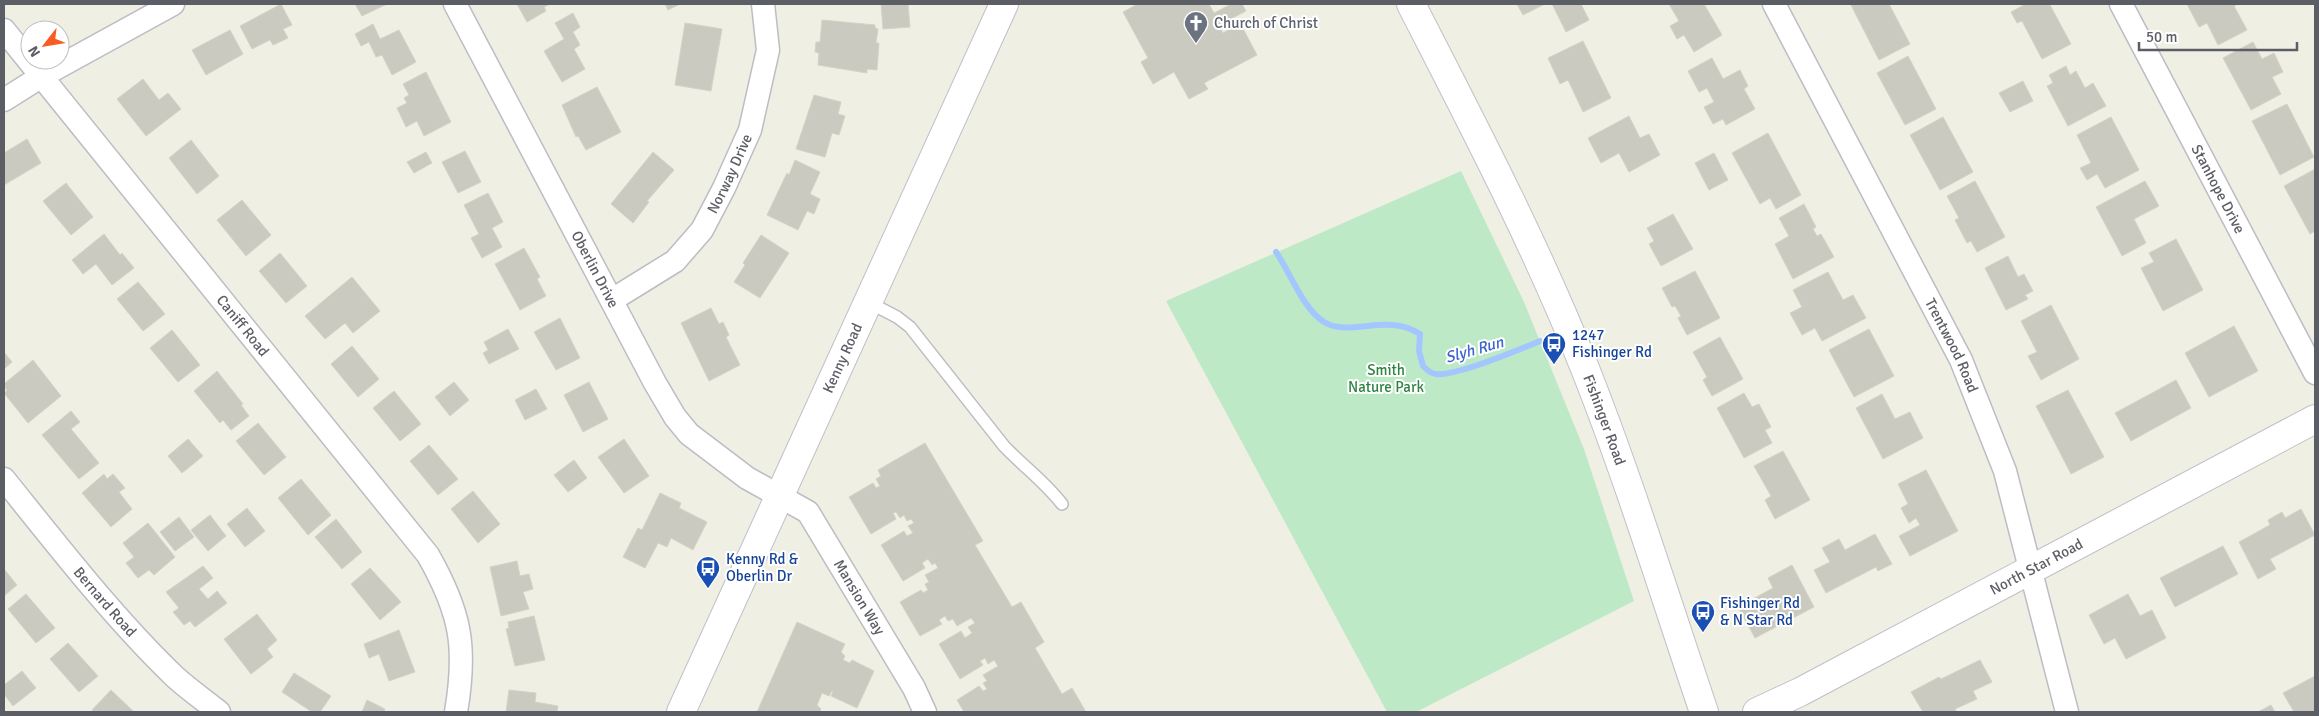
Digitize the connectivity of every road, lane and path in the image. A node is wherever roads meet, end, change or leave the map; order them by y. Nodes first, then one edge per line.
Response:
1 (173, 4) edge
2 (455, 4) edge
3 (763, 4) edge
4 (1004, 4) edge
5 (1411, 4) edge
6 (1774, 4) edge
7 (2121, 4) edge
8 (4, 30) edge
9 (42, 76) junction
10 (4, 100) edge
11 (612, 300) junction
12 (868, 302) junction
13 (2315, 373) edge
14 (2315, 419) edge
15 (4, 479) edge
16 (779, 495) junction
17 (1062, 504) dead end
18 (2030, 570) junction
19 (219, 712) edge
20 (456, 712) edge
21 (680, 712) edge
22 (925, 712) edge
23 (1704, 712) edge
24 (1757, 712) edge
25 (2067, 712) edge

1 - 9 street
2 - 11 street, Oberlin Drive
3 - 11 street, Norway Drive
4 - 12 main road, Kenny Road
5 - 23 main road, Fishinger Road
6 - 18 street, Trentwood Road
7 - 13 street, Stanhope Drive
8 - 9 street, Caniff Road
9 - 10 street
9 - 20 street, Caniff Road
11 - 16 street, Oberlin Drive
12 - 16 main road, Kenny Road
12 - 17 lane
14 - 18 main road, North Star Road
15 - 19 street, Bernard Road
16 - 21 main road, Kenny Road
16 - 22 street, Mansion Way
18 - 24 main road, North Star Road
18 - 25 street, Trentwood Road

